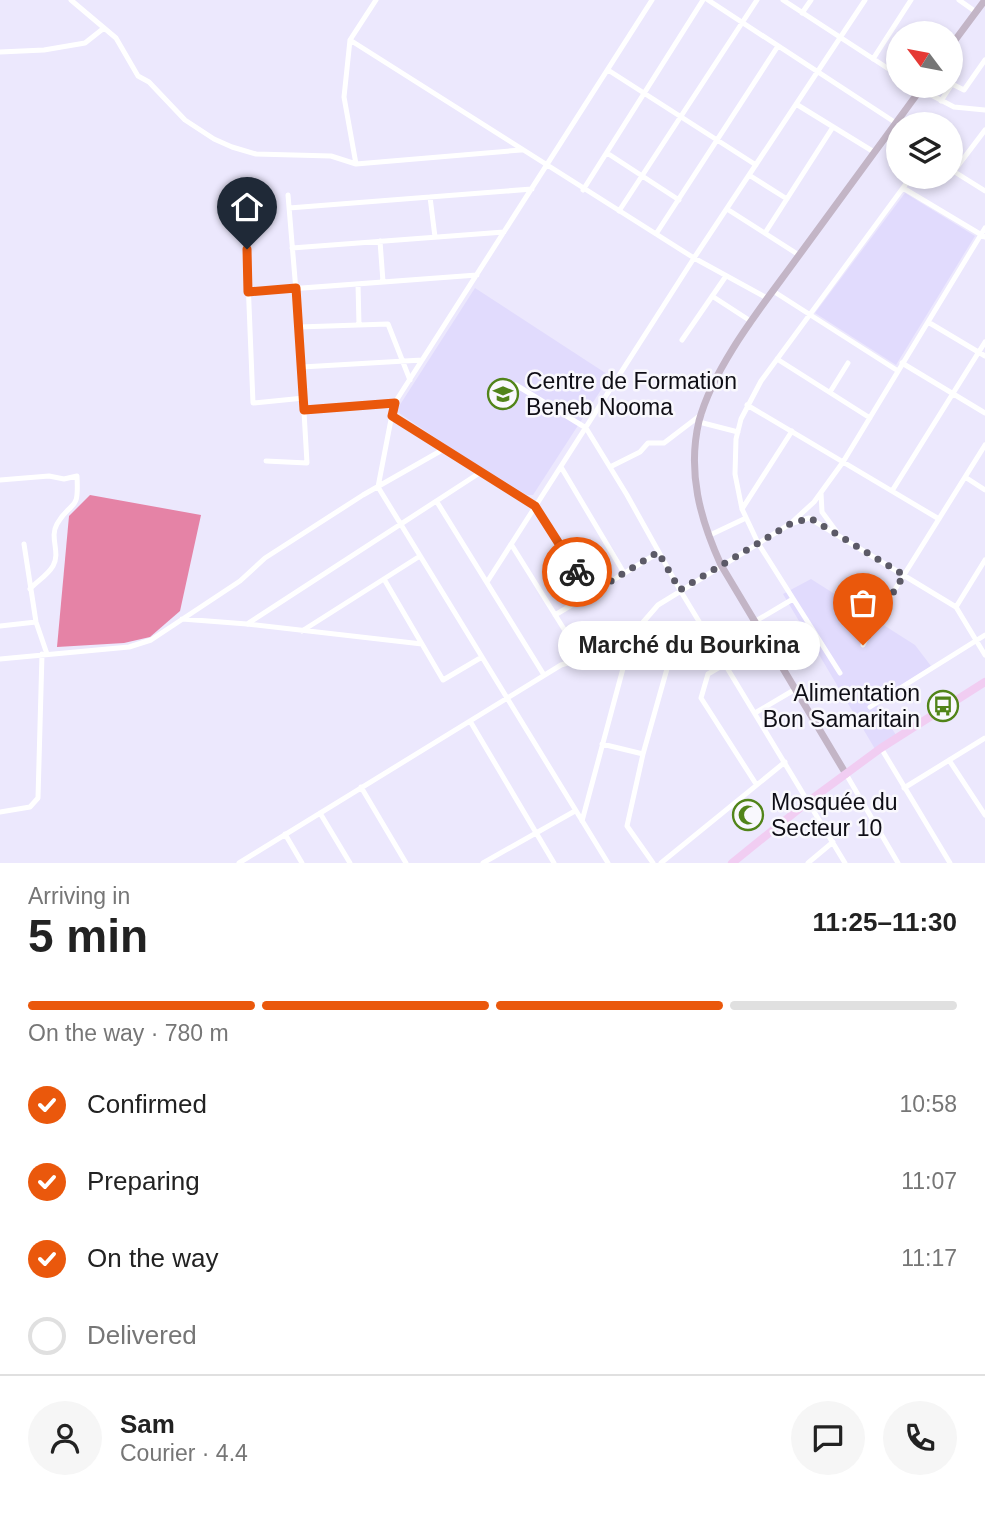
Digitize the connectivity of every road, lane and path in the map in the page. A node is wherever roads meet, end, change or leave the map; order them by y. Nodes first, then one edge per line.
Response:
1 (71, 0) edge
2 (376, 0) edge
3 (652, 0) edge
4 (706, 0) edge
5 (757, 0) edge
6 (783, 0) edge
7 (811, 0) edge
8 (865, 0) edge
9 (911, 0) edge
10 (958, 0) edge
11 (985, 0) edge
12 (976, 12) junction
13 (802, 13) junction
14 (741, 23) junction
15 (104, 27) junction
16 (963, 30) edge
17 (840, 37) junction
18 (350, 40) junction
19 (778, 47) junction
20 (0, 52) edge
21 (873, 58) junction
22 (985, 60) edge
23 (886, 67) edge
24 (608, 70) junction
25 (817, 72) junction
26 (645, 94) junction
27 (938, 98) edge
28 (941, 100) junction
29 (796, 104) junction
30 (985, 110) edge
31 (681, 117) junction
32 (886, 117) edge
33 (833, 127) junction
34 (985, 130) edge
35 (886, 137) edge
36 (718, 140) junction
37 (521, 150) junction
38 (874, 152) junction
39 (607, 153) junction
40 (963, 157) edge
41 (356, 164) junction
42 (756, 165) junction
43 (547, 166) junction
44 (749, 175) junction
45 (642, 176) junction
46 (963, 177) edge
47 (532, 189) junction
48 (902, 189) edge
49 (905, 189) edge
50 (583, 190) junction
51 (985, 191) edge
52 (288, 195) dead end
53 (430, 197) junction
54 (787, 199) junction
55 (679, 200) junction
56 (245, 207) dead end
57 (289, 208) junction
58 (727, 209) junction
59 (619, 211) junction
60 (985, 228) edge
61 (504, 232) junction
62 (765, 233) junction
63 (656, 234) junction
64 (983, 236) edge
65 (435, 237) junction
66 (380, 241) junction
67 (292, 248) junction
68 (799, 255) junction
69 (694, 258) junction
70 (477, 275) junction
71 (726, 276) junction
72 (383, 282) junction
73 (358, 284) junction
74 (296, 288) junction
75 (773, 291) junction
76 (248, 292) junction
77 (712, 296) junction
78 (767, 298) junction
79 (810, 314) junction
80 (752, 322) junction
81 (928, 322) junction
82 (359, 325) junction
83 (299, 327) junction
84 (682, 340) dead end
85 (985, 342) edge
86 (982, 354) edge
87 (777, 359) junction
88 (422, 360) junction
89 (404, 361) junction
90 (848, 363) dead end
91 (902, 363) junction
92 (302, 367) junction
93 (898, 371) junction
94 (410, 380) junction
95 (516, 385) dead end
96 (830, 392) junction
97 (953, 394) junction
98 (303, 398) junction
99 (395, 403) junction
100 (747, 405) junction
101 (304, 410) junction
102 (985, 413) edge
103 (392, 416) junction
104 (700, 418) junction
105 (870, 418) junction
106 (586, 428) junction
107 (738, 432) junction
108 (792, 432) junction
109 (985, 445) edge
110 (444, 449) junction
111 (266, 461) dead end
112 (843, 462) junction
113 (561, 467) junction
114 (610, 467) junction
115 (481, 472) junction
116 (965, 477) junction
117 (0, 480) edge
118 (378, 487) junction
119 (985, 490) edge
120 (892, 491) junction
121 (821, 493) junction
122 (437, 502) junction
123 (535, 506) junction
124 (742, 509) junction
125 (746, 518) junction
126 (939, 519) junction
127 (790, 524) junction
128 (401, 525) junction
129 (838, 534) junction
130 (708, 536) junction
131 (758, 543) junction
132 (24, 544) dead end
133 (512, 544) junction
134 (658, 552) junction
135 (420, 556) junction
136 (985, 560) edge
137 (721, 565) junction
138 (624, 573) junction
139 (904, 575) junction
140 (384, 579) junction
141 (487, 582) junction
142 (30, 589) junction
143 (680, 590) junction
144 (590, 594) junction
145 (793, 599) junction
146 (956, 607) junction
147 (555, 615) junction
148 (182, 619) junction
149 (36, 622) junction
150 (754, 622) junction
151 (247, 624) junction
152 (0, 626) edge
153 (703, 628) junction
154 (302, 631) junction
155 (632, 635) junction
156 (985, 635) edge
157 (976, 640) junction
158 (422, 644) junction
159 (863, 645) dead end
160 (45, 654) junction
161 (985, 655) edge
162 (482, 657) junction
163 (582, 658) junction
164 (0, 659) edge
165 (725, 664) junction
166 (840, 673) dead end
167 (544, 675) junction
168 (985, 682) edge
169 (794, 690) junction
170 (507, 698) junction
171 (870, 707) dead end
172 (755, 713) junction
173 (470, 721) junction
174 (985, 738) edge
175 (602, 744) junction
176 (881, 748) junction
177 (643, 754) junction
178 (950, 760) junction
179 (785, 762) junction
180 (846, 774) junction
181 (756, 784) junction
182 (361, 787) junction
183 (904, 788) junction
184 (809, 800) junction
185 (983, 805) edge
186 (576, 810) junction
187 (0, 812) edge
188 (320, 813) junction
189 (985, 815) edge
190 (582, 821) junction
191 (536, 833) junction
192 (285, 834) junction
193 (833, 842) junction
194 (249, 856) junction
195 (239, 863) edge
196 (253, 863) edge
197 (302, 863) edge
198 (350, 863) edge
199 (406, 863) edge
200 (483, 863) edge
201 (554, 863) edge
202 (608, 863) edge
203 (653, 863) edge
204 (661, 863) edge
205 (732, 863) edge
206 (808, 863) edge
207 (845, 863) edge
208 (898, 863) edge
209 (950, 863) edge

1 - 15 street
2 - 18 street
3 - 24 street
4 - 14 street
4 - 26 street
5 - 14 street
6 - 13 street
7 - 13 street
8 - 17 street
9 - 21 street
10 - 12 street
11 - 12 street
12 - 16 street
13 - 17 street
14 - 19 street
14 - 31 street
15 - 20 street
15 - 41 street
17 - 21 street
17 - 25 street
18 - 37 street
18 - 41 street
19 - 25 street
19 - 36 street
21 - 23 street
22 - 28 street
24 - 26 street
24 - 43 street
25 - 29 street
25 - 32 street
26 - 31 street
26 - 39 street
27 - 28 street
28 - 30 street
29 - 33 street
29 - 42 street
31 - 36 street
31 - 45 street
33 - 38 street
33 - 54 street
34 - 40 street
35 - 38 street
36 - 42 street
36 - 55 street
37 - 41 street
37 - 43 street
38 - 68 street
39 - 45 street
39 - 50 street
42 - 44 street
43 - 47 street
43 - 50 street
44 - 54 street
44 - 58 street
45 - 55 street
45 - 59 street
46 - 51 street
47 - 53 street
47 - 61 street
48 - 79 street
49 - 64 street
50 - 59 street
52 - 57 street
53 - 57 street
53 - 65 street
54 - 62 street
55 - 63 street
56 - 76 street
57 - 67 street
58 - 62 street
58 - 69 street
59 - 63 street
60 - 64 street
61 - 65 street
61 - 70 street
62 - 68 street
63 - 69 street
64 - 81 street
65 - 66 street
66 - 67 street
66 - 72 street
67 - 74 street
68 - 75 street
69 - 71 street
69 - 106 street
70 - 72 street
70 - 88 street
71 - 77 street
71 - 78 street
72 - 73 street
73 - 74 street
73 - 82 street
74 - 76 street
74 - 83 street
75 - 78 street
75 - 79 street
76 - 98 street
77 - 80 street
77 - 84 street
78 - 80 street
79 - 87 street
79 - 93 street
80 - 104 street
81 - 86 street
81 - 91 street
82 - 83 street
82 - 89 street
83 - 92 street
85 - 86 street
86 - 97 street
87 - 96 street
87 - 100 street
88 - 89 street
88 - 94 street
89 - 92 street
89 - 94 street
90 - 96 street
91 - 93 street
91 - 97 street
92 - 98 street
93 - 105 street
94 - 99 street
95 - 106 street
96 - 105 street
97 - 102 street
97 - 120 street
98 - 101 street
99 - 101 street
99 - 103 street
100 - 107 street
100 - 108 street
101 - 111 street
103 - 110 street
103 - 118 street
104 - 107 street
104 - 114 street
104 - 130 street
105 - 112 street
106 - 113 street
106 - 114 street
107 - 124 street
108 - 112 street
108 - 124 street
109 - 116 street
110 - 115 street
110 - 118 street
112 - 120 street
112 - 121 street
113 - 123 street
113 - 138 street
114 - 134 street
115 - 122 street
115 - 123 street
116 - 119 street
116 - 126 street
117 - 142 street
118 - 128 street
118 - 148 street
120 - 126 street
121 - 127 street
121 - 129 street
122 - 128 street
122 - 141 street
123 - 133 street
123 - 144 street
124 - 125 street
125 - 130 street
125 - 131 street
126 - 139 street
127 - 129 street
127 - 131 street
128 - 135 street
128 - 151 street
129 - 139 street
130 - 137 street
131 - 137 street
131 - 145 street
132 - 142 street
133 - 141 street
133 - 147 street
134 - 138 street
134 - 143 street
135 - 140 street
135 - 162 street
136 - 146 street
137 - 143 street
137 - 150 street
138 - 144 street
139 - 146 street
139 - 159 street
140 - 154 street
140 - 158 street
141 - 167 street
142 - 149 street
143 - 153 street
143 - 155 street
144 - 147 street
145 - 150 street
145 - 166 street
146 - 157 street
147 - 163 street
148 - 151 street
148 - 160 street
149 - 152 street
149 - 160 street
150 - 169 street
151 - 154 street
153 - 165 street
153 - 177 street
154 - 158 street
155 - 163 street
155 - 175 street
156 - 157 street
157 - 161 street
157 - 171 street
158 - 162 street
160 - 164 street
160 - 187 street
162 - 170 street
163 - 167 street
165 - 172 street
165 - 181 street
167 - 170 street
168 - 176 main road
169 - 172 street
169 - 180 street
170 - 173 street
170 - 186 street
172 - 179 street
173 - 182 street
173 - 191 street
174 - 178 street
175 - 177 street
175 - 190 street
176 - 180 main road
176 - 183 street
177 - 203 street
178 - 183 street
178 - 185 street
179 - 181 street
179 - 184 street
180 - 184 main road
180 - 208 street
181 - 204 street
182 - 188 street
182 - 199 street
183 - 209 street
184 - 193 street
184 - 205 main road
185 - 189 street
186 - 190 street
186 - 191 street
188 - 192 street
188 - 198 street
190 - 202 street
191 - 200 street
191 - 201 street
192 - 194 street
192 - 197 street
193 - 206 street
193 - 207 street
194 - 195 street
194 - 196 street

